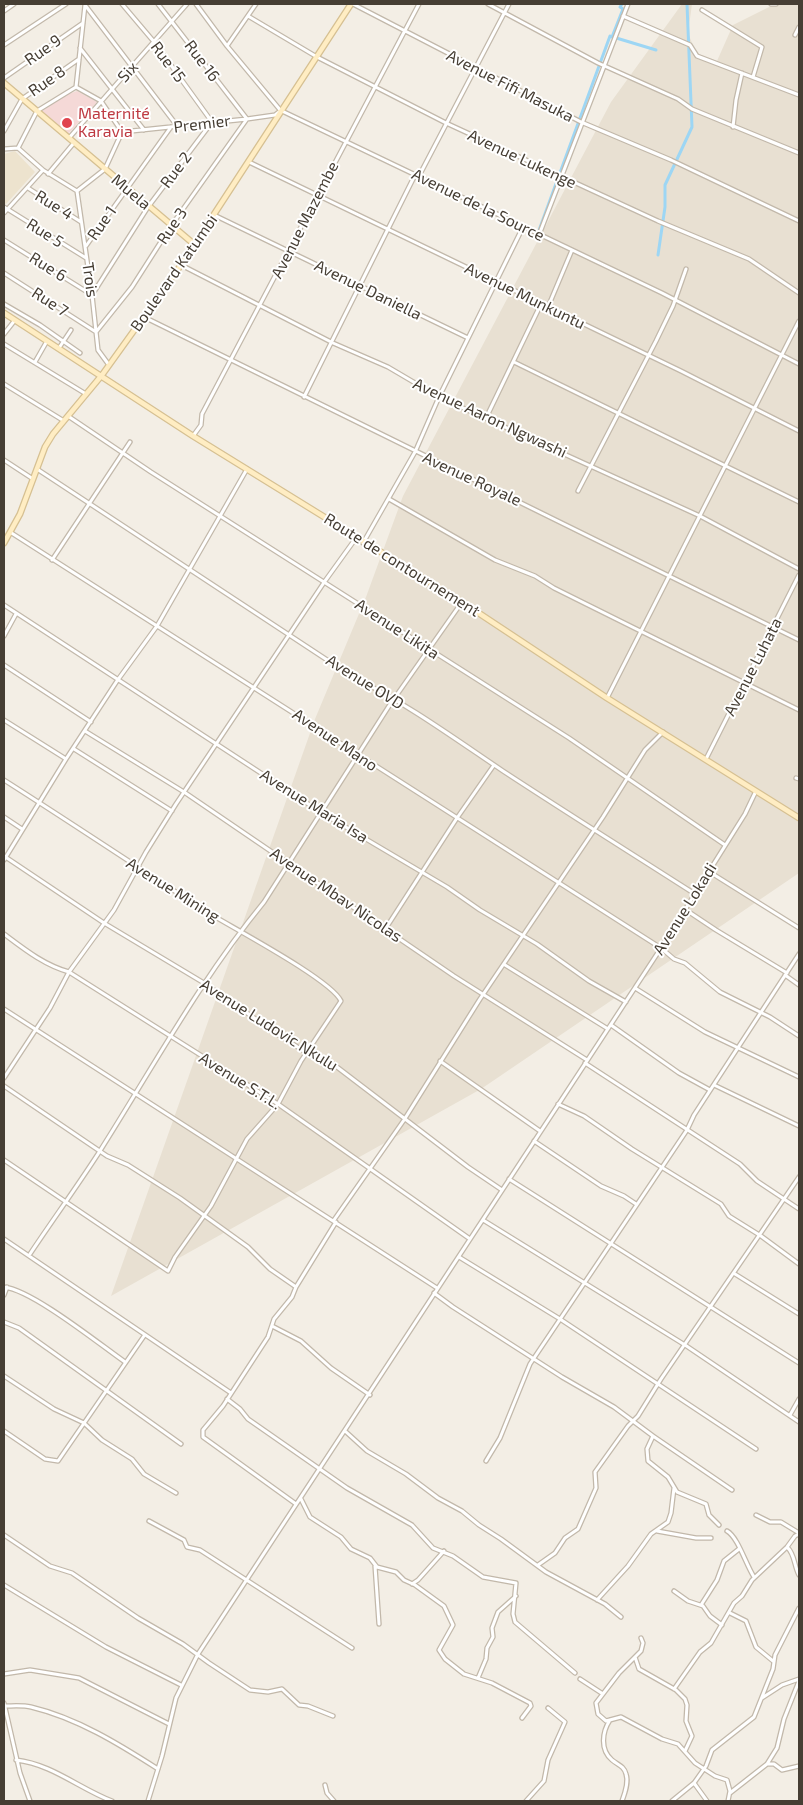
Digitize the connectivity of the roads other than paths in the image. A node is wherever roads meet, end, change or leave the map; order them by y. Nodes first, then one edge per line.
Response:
1 (14, 4) edge
2 (66, 4) edge
3 (122, 4) edge
4 (158, 4) edge
5 (187, 4) edge
6 (196, 4) edge
7 (256, 4) edge
8 (352, 4) edge
9 (419, 4) edge
10 (488, 4) edge
11 (509, 4) edge
12 (771, 4) edge
13 (776, 4) edge
14 (85, 5) edge
15 (625, 5) edge
16 (702, 10) dead end
17 (4, 11) edge
18 (505, 12) junction
19 (248, 16) junction
20 (623, 16) junction
21 (172, 22) junction
22 (83, 23) junction
23 (799, 27) edge
24 (405, 32) junction
25 (795, 35) dead end
26 (155, 43) junction
27 (4, 45) edge
28 (227, 46) junction
29 (80, 48) junction
30 (317, 57) junction
31 (79, 59) junction
32 (602, 65) junction
33 (133, 66) junction
34 (475, 69) junction
35 (742, 73) junction
36 (753, 77) junction
37 (4, 78) edge
38 (4, 83) edge
39 (376, 86) junction
40 (76, 87) junction
41 (114, 88) junction
42 (799, 95) edge
43 (22, 99) junction
44 (101, 101) junction
45 (281, 111) junction
46 (36, 112) junction
47 (247, 119) junction
48 (212, 122) junction
49 (581, 122) junction
50 (446, 123) junction
51 (171, 127) junction
52 (178, 127) junction
53 (733, 127) junction
54 (144, 130) junction
55 (4, 131) edge
56 (122, 132) junction
57 (68, 139) junction
58 (346, 141) junction
59 (74, 144) junction
60 (18, 148) junction
61 (4, 149) edge
62 (799, 152) edge
63 (249, 162) junction
64 (104, 169) junction
65 (43, 170) junction
66 (48, 174) junction
67 (417, 176) junction
68 (561, 177) junction
69 (28, 188) junction
70 (126, 188) junction
71 (77, 192) junction
72 (317, 196) junction
73 (148, 206) junction
74 (5, 208) edge
75 (4, 213) edge
76 (214, 215) junction
77 (799, 221) edge
78 (81, 222) junction
79 (171, 226) junction
80 (523, 227) junction
81 (388, 230) junction
82 (539, 235) junction
83 (4, 240) edge
84 (195, 245) junction
85 (85, 246) junction
86 (572, 250) junction
87 (289, 252) junction
88 (87, 258) junction
89 (181, 265) junction
90 (686, 269) dead end
91 (4, 273) edge
92 (496, 282) junction
93 (359, 286) junction
94 (799, 293) edge
95 (92, 295) junction
96 (675, 300) junction
97 (4, 304) edge
98 (542, 304) junction
99 (260, 306) junction
100 (548, 308) junction
101 (4, 313) edge
102 (144, 317) junction
103 (28, 319) junction
104 (15, 320) junction
105 (799, 321) edge
106 (23, 326) junction
107 (70, 330) dead end
108 (96, 332) junction
109 (4, 334) edge
110 (468, 338) junction
111 (47, 341) junction
112 (64, 341) junction
113 (333, 343) junction
114 (4, 344) edge
115 (59, 348) junction
116 (80, 353) dead end
117 (780, 355) junction
118 (649, 356) junction
119 (231, 361) junction
120 (35, 362) junction
121 (514, 362) junction
122 (799, 364) edge
123 (109, 365) junction
124 (102, 375) junction
125 (4, 384) edge
126 (86, 394) junction
127 (304, 397) junction
128 (439, 397) junction
129 (754, 409) junction
130 (620, 412) junction
131 (68, 416) junction
132 (486, 418) junction
133 (64, 421) junction
134 (799, 431) edge
135 (193, 436) junction
136 (130, 442) dead end
137 (415, 452) junction
138 (122, 454) junction
139 (4, 460) edge
140 (592, 466) junction
141 (726, 466) junction
142 (37, 469) junction
143 (247, 469) junction
144 (33, 479) junction
145 (578, 491) dead end
146 (389, 500) junction
147 (799, 502) edge
148 (89, 505) junction
149 (222, 516) junction
150 (700, 516) junction
151 (7, 533) edge
152 (356, 538) junction
153 (4, 543) edge
154 (363, 543) junction
155 (52, 560) junction
156 (190, 569) junction
157 (799, 569) edge
158 (669, 576) junction
159 (799, 576) edge
160 (325, 581) junction
161 (462, 602) junction
162 (4, 605) edge
163 (16, 614) junction
164 (157, 626) junction
165 (774, 627) junction
166 (640, 632) junction
167 (290, 634) junction
168 (4, 636) edge
169 (799, 640) edge
170 (429, 650) junction
171 (4, 665) edge
172 (117, 681) junction
173 (745, 685) junction
174 (254, 686) junction
175 (607, 698) junction
176 (393, 701) junction
177 (799, 710) edge
178 (4, 720) edge
179 (91, 722) junction
180 (85, 731) junction
181 (663, 732) junction
182 (216, 744) junction
183 (74, 749) junction
184 (358, 755) junction
185 (66, 759) junction
186 (706, 759) junction
187 (494, 765) junction
188 (626, 779) junction
189 (4, 780) edge
190 (757, 791) junction
191 (184, 792) junction
192 (38, 802) junction
193 (172, 811) junction
194 (322, 813) junction
195 (4, 817) edge
196 (457, 818) junction
197 (799, 818) edge
198 (22, 829) junction
199 (594, 830) junction
200 (725, 845) junction
201 (4, 858) edge
202 (289, 864) junction
203 (138, 868) junction
204 (708, 871) junction
205 (422, 872) junction
206 (558, 883) junction
207 (695, 894) junction
208 (686, 910) junction
209 (104, 923) junction
210 (386, 928) junction
211 (799, 928) edge
212 (241, 930) junction
213 (4, 934) edge
214 (523, 935) junction
215 (661, 948) junction
216 (799, 954) edge
217 (505, 965) junction
218 (69, 972) junction
219 (786, 974) junction
220 (204, 983) junction
221 (799, 985) edge
222 (635, 988) junction
223 (484, 995) junction
224 (626, 1002) junction
225 (4, 1009) edge
226 (761, 1013) junction
227 (611, 1025) junction
228 (36, 1030) junction
229 (608, 1030) junction
230 (169, 1036) junction
231 (799, 1036) edge
232 (738, 1049) junction
233 (307, 1053) junction
234 (440, 1061) junction
235 (586, 1061) junction
236 (799, 1077) edge
237 (4, 1078) edge
238 (714, 1085) junction
239 (4, 1086) edge
240 (710, 1090) junction
241 (135, 1094) junction
242 (278, 1104) junction
243 (558, 1104) junction
244 (404, 1120) junction
245 (799, 1126) edge
246 (686, 1130) junction
247 (540, 1131) junction
248 (534, 1141) junction
249 (100, 1150) junction
250 (4, 1160) edge
251 (238, 1160) junction
252 (660, 1166) junction
253 (370, 1170) junction
254 (799, 1178) edge
255 (509, 1179) junction
256 (502, 1190) junction
257 (784, 1200) junction
258 (66, 1202) junction
259 (636, 1204) junction
260 (799, 1209) edge
261 (203, 1217) junction
262 (483, 1220) junction
263 (335, 1221) junction
264 (761, 1236) junction
265 (4, 1238) edge
266 (470, 1239) junction
267 (610, 1243) junction
268 (30, 1254) junction
269 (459, 1257) junction
270 (799, 1264) edge
271 (735, 1274) junction
272 (584, 1283) junction
273 (6, 1287) edge
274 (296, 1287) junction
275 (437, 1288) junction
276 (434, 1293) junction
277 (4, 1295) edge
278 (712, 1307) junction
279 (799, 1314) edge
280 (560, 1319) junction
281 (4, 1322) edge
282 (272, 1326) junction
283 (144, 1336) junction
284 (685, 1346) junction
285 (534, 1358) junction
286 (125, 1362) junction
287 (799, 1363) edge
288 (4, 1376) edge
289 (658, 1384) junction
290 (106, 1389) junction
291 (231, 1392) junction
292 (370, 1395) junction
293 (227, 1399) junction
294 (799, 1399) edge
295 (790, 1415) junction
296 (632, 1422) junction
297 (799, 1422) edge
298 (84, 1423) junction
299 (4, 1431) edge
300 (345, 1431) junction
301 (653, 1436) junction
302 (182, 1444) dead end
303 (756, 1449) dead end
304 (486, 1461) dead end
305 (320, 1468) junction
306 (674, 1488) junction
307 (732, 1490) dead end
308 (176, 1493) dead end
309 (301, 1498) junction
310 (296, 1504) junction
311 (756, 1515) dead end
312 (149, 1521) dead end
313 (720, 1525) dead end
314 (656, 1531) junction
315 (727, 1531) dead end
316 (799, 1534) edge
317 (4, 1535) edge
318 (711, 1538) dead end
319 (787, 1548) junction
320 (739, 1549) junction
321 (444, 1551) junction
322 (375, 1565) junction
323 (538, 1565) junction
324 (799, 1575) edge
325 (754, 1577) junction
326 (246, 1580) junction
327 (412, 1584) junction
328 (4, 1585) edge
329 (674, 1590) dead end
330 (516, 1596) junction
331 (597, 1600) junction
332 (701, 1605) junction
333 (799, 1608) edge
334 (730, 1613) junction
335 (621, 1617) dead end
336 (379, 1624) dead end
337 (722, 1625) junction
338 (641, 1638) dead end
339 (352, 1648) dead end
340 (198, 1654) junction
341 (635, 1657) junction
342 (773, 1661) junction
343 (575, 1673) dead end
344 (4, 1674) edge
345 (478, 1678) junction
346 (580, 1678) dead end
347 (799, 1680) edge
348 (181, 1685) junction
349 (674, 1689) junction
350 (603, 1694) junction
351 (762, 1699) junction
352 (4, 1705) edge
353 (548, 1708) dead end
354 (333, 1716) dead end
355 (522, 1718) dead end
356 (610, 1720) junction
357 (170, 1724) junction
358 (684, 1751) junction
359 (16, 1760) junction
360 (767, 1764) junction
361 (799, 1766) edge
362 (704, 1769) junction
363 (158, 1770) junction
364 (694, 1783) junction
365 (325, 1785) dead end
366 (730, 1793) junction
367 (30, 1801) edge
368 (112, 1801) edge
369 (148, 1801) edge
370 (334, 1801) edge
371 (526, 1801) edge
372 (622, 1801) edge
373 (672, 1801) edge
374 (707, 1801) edge
375 (728, 1801) edge

1 - 17 street
2 - 27 street
3 - 26 street, Rue 15
4 - 21 street, Rue 16
5 - 21 street, Six
6 - 28 street
7 - 19 street
8 - 24 street, Avenue Fifi Masuka
8 - 30 street, Boulevard Katumbi
9 - 24 street, Avenue Mazembe
10 - 18 street
11 - 18 street
12 - 13 street
14 - 22 street
14 - 33 street
15 - 20 street
16 - 36 street
18 - 32 street
18 - 34 street
19 - 28 street
19 - 30 street, Avenue Lukenge
20 - 32 street
20 - 35 street
21 - 26 street, Six
21 - 47 street, Rue 16
22 - 29 street
22 - 37 street, Rue 9
23 - 25 street
24 - 34 street, Avenue Fifi Masuka
24 - 39 street, Avenue Mazembe
26 - 33 street, Six
26 - 48 street, Rue 15
28 - 45 street
29 - 31 street
29 - 41 street
30 - 39 street, Avenue Lukenge
30 - 45 street, Boulevard Katumbi
31 - 40 street
31 - 43 street, Rue 8
32 - 49 street
32 - 53 street
33 - 41 street, Six
33 - 52 street
34 - 49 street, Avenue Fifi Masuka
34 - 50 street
35 - 36 street
35 - 53 street
36 - 42 street
38 - 43 street, Muela
39 - 50 street, Avenue Lukenge
39 - 58 street, Avenue Mazembe
40 - 44 street
40 - 46 street
41 - 44 street, Six
41 - 54 street
43 - 46 street, Muela
43 - 55 street, Rue 8
44 - 56 street
44 - 57 street, Six
45 - 47 street, Premier
45 - 58 street, Avenue de la Source
45 - 63 street, Boulevard Katumbi
46 - 57 street, Muela
46 - 60 street
47 - 48 street, Premier
47 - 79 street, Rue 3
48 - 52 street, Premier
48 - 73 street, Rue 2
49 - 68 street
49 - 77 street, Avenue Fifi Masuka
50 - 67 street
50 - 68 street, Avenue Lukenge
51 - 52 street, Premier
51 - 54 street, Premier
51 - 70 street, Rue 1
53 - 62 street
54 - 56 street, Premier
56 - 64 street
57 - 59 street, Muela
58 - 67 street, Avenue de la Source
58 - 72 street, Avenue Mazembe
59 - 64 street, Muela
59 - 66 street
60 - 61 street
60 - 65 street
63 - 72 street, Avenue Munkuntu
63 - 76 street, Boulevard Katumbi
64 - 70 street, Muela
64 - 71 street
65 - 66 street
65 - 69 street
66 - 71 street
67 - 80 street, Avenue de la Source
67 - 81 street
68 - 82 street
68 - 94 street, Avenue Lukenge
69 - 74 street
69 - 78 street, Rue 4
70 - 73 street, Muela
70 - 85 street, Rue 1
71 - 78 street, Trois
72 - 81 street, Avenue Munkuntu
72 - 87 street, Avenue Mazembe
73 - 79 street, Muela
73 - 95 street, Rue 2
74 - 75 street
74 - 88 street, Rue 5
76 - 84 street, Boulevard Katumbi
76 - 87 street, Avenue Daniella
78 - 85 street, Trois
79 - 84 street, Muela
79 - 108 street, Rue 3
80 - 82 street, Avenue de la Source
80 - 92 street
81 - 92 street, Avenue Munkuntu
81 - 93 street
82 - 86 street, Avenue de la Source
83 - 95 street, Rue 6
84 - 89 street, Boulevard Katumbi
85 - 88 street, Trois
86 - 96 street, Avenue de la Source
86 - 100 street
87 - 93 street, Avenue Daniella
87 - 99 street, Avenue Mazembe
88 - 95 street, Trois
89 - 99 street, Avenue Aaron Ngwashi
89 - 102 street, Boulevard Katumbi
90 - 96 street
91 - 108 street, Rue 7
92 - 98 street, Avenue Munkuntu
92 - 110 street
93 - 110 street, Avenue Daniella
93 - 113 street
95 - 108 street, Trois
96 - 117 street, Avenue de la Source
96 - 118 street
97 - 103 street
98 - 100 street, Avenue Munkuntu
98 - 121 street
99 - 113 street, Avenue Aaron Ngwashi
99 - 119 street, Avenue Mazembe
100 - 118 street, Avenue Munkuntu
101 - 104 street, Route de contournement
102 - 119 street, Avenue Royale
102 - 123 street, Boulevard Katumbi
103 - 106 street
103 - 112 street
104 - 106 street, Route de contournement
104 - 109 street
105 - 117 street
106 - 111 street, Route de contournement
107 - 112 street
108 - 123 street, Trois
110 - 128 street
111 - 115 street, Route de contournement
111 - 120 street
112 - 115 street
112 - 116 street
113 - 127 street
113 - 128 street, Avenue Aaron Ngwashi
114 - 120 street
115 - 124 street, Route de contournement
117 - 122 street, Avenue de la Source
117 - 129 street
118 - 129 street, Avenue Munkuntu
118 - 130 street
119 - 127 street, Avenue Royale
119 - 135 street, Avenue Mazembe
120 - 126 street
121 - 130 street
121 - 132 street
123 - 124 street, Boulevard Katumbi
124 - 126 street, Boulevard Katumbi
124 - 135 street, Route de contournement
125 - 133 street
126 - 131 street, Boulevard Katumbi
127 - 137 street, Avenue Royale
128 - 132 street, Avenue Aaron Ngwashi
128 - 137 street
129 - 134 street, Avenue Munkuntu
129 - 141 street
130 - 140 street
130 - 141 street
131 - 133 street, Boulevard Katumbi
131 - 138 street, Avenue Likita
132 - 140 street, Avenue Aaron Ngwashi
133 - 142 street, Boulevard Katumbi
135 - 143 street, Route de contournement
136 - 138 street
137 - 146 street
137 - 158 street, Avenue Royale
138 - 148 street
138 - 149 street, Avenue Likita
139 - 144 street
140 - 145 street
140 - 150 street, Avenue Aaron Ngwashi
141 - 147 street
141 - 150 street
142 - 144 street, Boulevard Katumbi
142 - 148 street, Avenue OVD
143 - 149 street
143 - 152 street, Route de contournement
144 - 151 street, Boulevard Katumbi
146 - 154 street
146 - 166 street
148 - 155 street
148 - 156 street, Avenue OVD
149 - 156 street
149 - 160 street, Avenue Likita
150 - 157 street, Avenue Aaron Ngwashi
150 - 158 street
151 - 153 street, Boulevard Katumbi
151 - 155 street, Avenue Mano
152 - 154 street, Route de contournement
152 - 160 street
154 - 161 street, Route de contournement
155 - 164 street, Avenue Mano
156 - 164 street
156 - 167 street, Avenue OVD
158 - 165 street, Avenue Royale
158 - 166 street
159 - 165 street, Avenue Luhata
160 - 167 street
160 - 170 street, Avenue Likita
161 - 170 street
161 - 175 street, Route de contournement
162 - 163 street, Avenue Maria Isa
163 - 168 street
163 - 172 street, Avenue Maria Isa
164 - 172 street
164 - 174 street, Avenue Mano
165 - 169 street, Avenue Royale
165 - 173 street, Avenue Luhata
166 - 173 street
166 - 175 street
167 - 174 street
167 - 176 street, Avenue OVD
170 - 176 street
170 - 188 street, Avenue Likita
171 - 179 street
172 - 179 street
172 - 182 street, Avenue Maria Isa
173 - 177 street
173 - 186 street, Avenue Luhata
174 - 182 street
174 - 184 street, Avenue Mano
175 - 181 street, Route de contournement
176 - 184 street
176 - 187 street, Avenue OVD
178 - 185 street
179 - 180 street
180 - 183 street
180 - 191 street, Avenue Mbav Nicolas
181 - 186 street, Route de contournement
181 - 188 street
182 - 191 street
182 - 194 street, Avenue Maria Isa
183 - 185 street
183 - 193 street
184 - 194 street
184 - 196 street, Avenue Mano
185 - 192 street
186 - 190 street, Route de contournement
187 - 196 street
187 - 199 street, Avenue OVD
188 - 199 street
188 - 200 street, Avenue Likita
189 - 192 street, Avenue Mining
190 - 197 street, Route de contournement
190 - 200 street, Avenue Lokadi
191 - 193 street
191 - 202 street, Avenue Mbav Nicolas
192 - 198 street
192 - 203 street, Avenue Mining
193 - 203 street
194 - 202 street
194 - 205 street, Avenue Maria Isa
195 - 198 street
196 - 205 street
196 - 206 street, Avenue Mano
198 - 201 street
199 - 206 street
199 - 207 street, Avenue OVD
200 - 204 street, Avenue Lokadi
201 - 209 street, Avenue Ludovic Nkulu
202 - 210 street, Avenue Mbav Nicolas
202 - 212 street
203 - 209 street
203 - 212 street, Avenue Mining
204 - 207 street, Avenue Lokadi
204 - 211 street
205 - 210 street
205 - 214 street, Avenue Maria Isa
206 - 214 street
206 - 215 street, Avenue Mano
207 - 208 street, Avenue Lokadi
208 - 215 street, Avenue Lokadi
208 - 219 street
209 - 218 street
209 - 220 street, Avenue Ludovic Nkulu
210 - 223 street, Avenue Mbav Nicolas
212 - 220 street
212 - 233 street, Avenue Mining
213 - 218 street, Avenue S.T.L.
214 - 217 street
214 - 224 street, Avenue Maria Isa
215 - 222 street, Avenue Lokadi
215 - 226 street, Avenue Mano
216 - 219 street
217 - 223 street
217 - 229 street
218 - 228 street
218 - 230 street, Avenue S.T.L.
219 - 221 street
219 - 226 street
220 - 230 street
220 - 233 street, Avenue Ludovic Nkulu
222 - 224 street, Avenue Lokadi
222 - 232 street
223 - 234 street
223 - 235 street, Avenue Mbav Nicolas
224 - 227 street, Avenue Lokadi
225 - 228 street
226 - 231 street, Avenue Mano
226 - 232 street
227 - 229 street, Avenue Lokadi
227 - 240 street
228 - 237 street
228 - 241 street
229 - 235 street, Avenue Lokadi
230 - 241 street
230 - 242 street, Avenue S.T.L.
232 - 236 street
232 - 238 street
233 - 242 street
233 - 244 street, Avenue Ludovic Nkulu
234 - 244 street
234 - 247 street
235 - 243 street, Avenue Lokadi
235 - 246 street, Avenue Mbav Nicolas
238 - 240 street
238 - 245 street
239 - 249 street
240 - 246 street
241 - 249 street
241 - 251 street
242 - 251 street
242 - 253 street, Avenue S.T.L.
243 - 247 street, Avenue Lokadi
243 - 252 street
244 - 253 street
244 - 256 street, Avenue Ludovic Nkulu
246 - 252 street
246 - 257 street, Avenue Mbav Nicolas
247 - 248 street, Avenue Lokadi
248 - 255 street, Avenue Lokadi
248 - 259 street
249 - 258 street
249 - 261 street
250 - 258 street
251 - 261 street
251 - 263 street
252 - 259 street
252 - 264 street
253 - 263 street
253 - 266 street, Avenue S.T.L.
254 - 257 street
255 - 256 street, Avenue Lokadi
255 - 267 street
256 - 262 street, Avenue Lokadi
257 - 260 street, Avenue Mbav Nicolas
257 - 264 street
258 - 261 street
258 - 268 street
259 - 267 street
261 - 274 street
262 - 266 street, Avenue Lokadi
262 - 272 street
263 - 274 street
263 - 275 street
264 - 270 street
264 - 271 street
265 - 268 street
266 - 269 street, Avenue Lokadi
267 - 272 street
267 - 278 street
268 - 283 street
269 - 275 street, Avenue Lokadi
269 - 280 street
271 - 278 street
271 - 279 street
272 - 280 street
272 - 284 street
273 - 277 street
273 - 286 street
274 - 282 street
275 - 276 street, Avenue Lokadi
276 - 285 street
276 - 292 street, Avenue Lokadi
278 - 284 street
278 - 287 street
280 - 285 street
280 - 289 street
281 - 290 street
282 - 291 street
282 - 292 street
283 - 286 street
283 - 291 street
284 - 289 street
284 - 295 street
285 - 296 street
285 - 304 street
286 - 290 street
288 - 298 street
289 - 296 street
289 - 303 street
290 - 298 street
290 - 302 street
291 - 293 street
292 - 300 street, Avenue Lokadi
293 - 305 street
293 - 310 street
294 - 295 street
295 - 297 street
296 - 301 street
296 - 323 street
298 - 299 street
298 - 308 street
300 - 305 street, Avenue Lokadi
300 - 323 street
301 - 306 street
301 - 307 street
305 - 309 street, Avenue Lokadi
305 - 321 street
306 - 313 street
306 - 314 street
309 - 310 street, Avenue Lokadi
309 - 322 street
310 - 326 street, Avenue Lokadi
311 - 316 street
312 - 326 street
314 - 318 street
314 - 331 street
315 - 320 street
316 - 319 street
317 - 340 street
319 - 324 street
319 - 325 street
320 - 325 street
320 - 332 street
321 - 327 street
321 - 330 street
322 - 327 street
322 - 336 street
323 - 331 street
325 - 334 street
326 - 339 street
326 - 340 street, Avenue Lokadi
327 - 345 street
328 - 348 street
329 - 332 street
330 - 343 street
330 - 345 street
331 - 335 street
332 - 337 street
333 - 342 street
334 - 337 street
334 - 342 street
337 - 349 street
338 - 341 street
340 - 348 street, Avenue Lokadi
340 - 354 street
341 - 349 street
341 - 350 street
342 - 351 street
344 - 357 street
345 - 355 street
346 - 350 street
347 - 351 street
347 - 360 street
348 - 357 street, Avenue Lokadi
349 - 358 street
350 - 356 street
351 - 362 street
352 - 359 street
352 - 363 street
353 - 371 street
356 - 358 street
356 - 372 street
357 - 363 street, Avenue Lokadi
358 - 362 street
359 - 367 street
359 - 368 street
360 - 361 street
360 - 366 street
362 - 364 street
362 - 366 street
363 - 369 street, Avenue Lokadi
364 - 373 street
364 - 374 street
365 - 370 street
366 - 375 street

